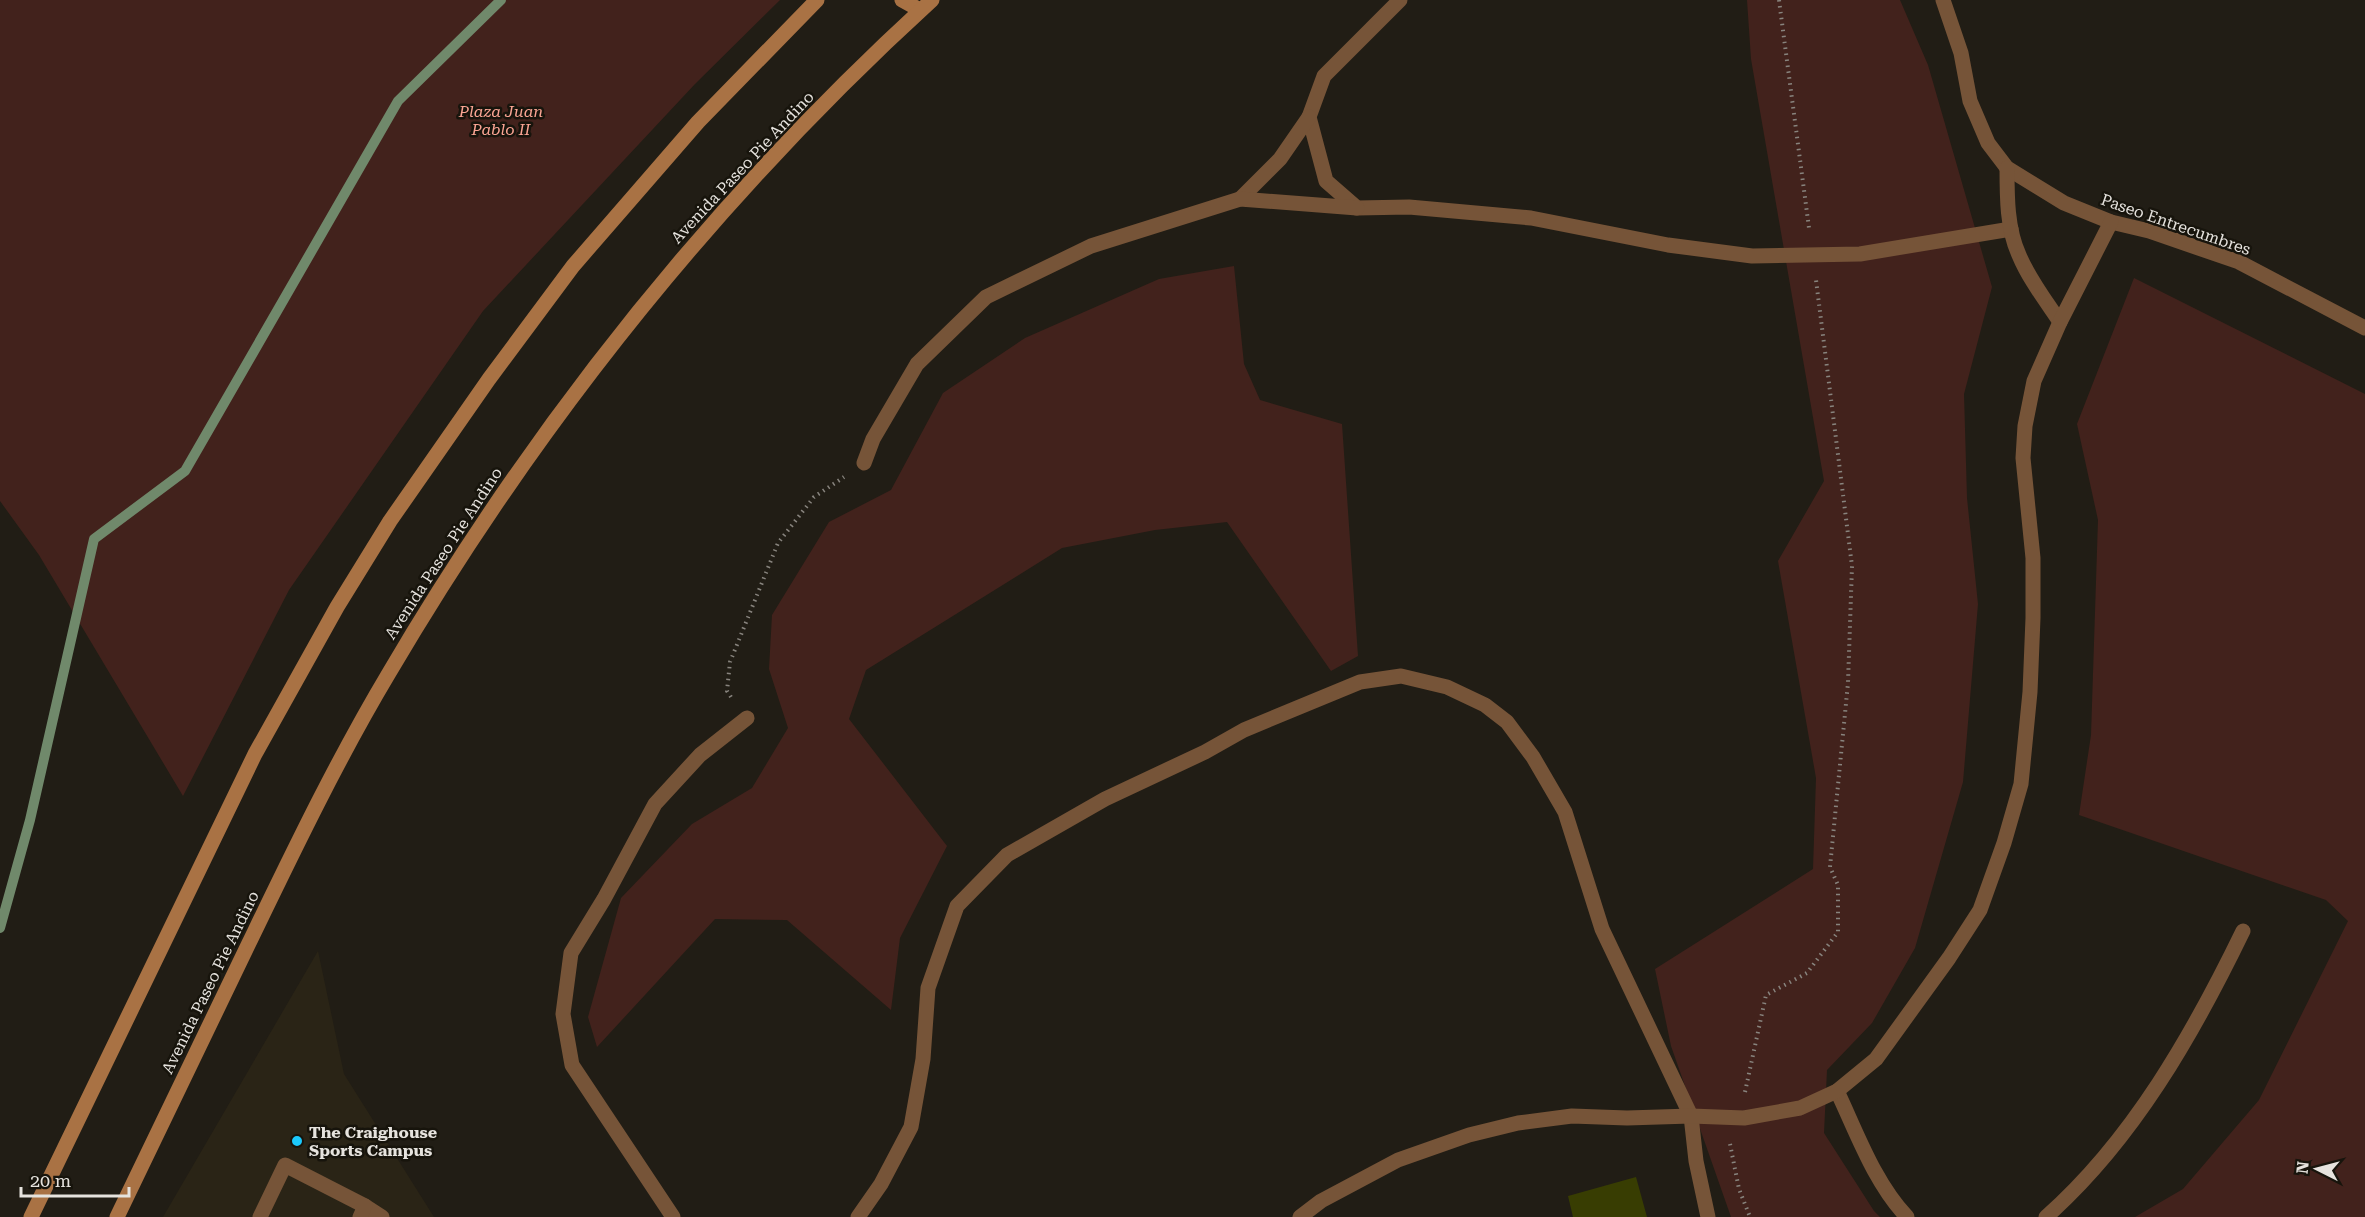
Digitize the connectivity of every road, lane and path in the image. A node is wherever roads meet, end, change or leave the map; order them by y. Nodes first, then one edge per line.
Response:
1 (817, 0) edge
2 (902, 0) edge
3 (1400, 0) edge
4 (1779, 0) edge
5 (1943, 0) edge
6 (926, 5) edge
7 (1309, 117) junction
8 (2007, 168) junction
9 (1240, 199) junction
10 (1357, 208) junction
11 (2111, 222) junction
12 (2011, 229) junction
13 (1813, 255) junction
14 (2060, 322) junction
15 (2365, 328) edge
16 (864, 464) joint
17 (747, 718) joint
18 (2243, 931) dead end
19 (1837, 1091) junction
20 (1691, 1116) junction
21 (1736, 1118) junction
22 (362, 1211) edge
23 (31, 1217) edge
24 (117, 1217) edge
25 (260, 1217) edge
26 (382, 1217) edge
27 (673, 1217) edge
28 (858, 1217) edge
29 (1300, 1217) edge
30 (1708, 1217) edge
31 (1750, 1217) edge
32 (1907, 1217) edge
33 (2046, 1217) edge

1 - 23 main road
2 - 6 main road
3 - 7 street
4 - 13 path
5 - 8 street
6 - 24 main road, Avenida Paseo Pie Andino
7 - 9 street
7 - 10 street
8 - 11 street, Paseo Entrecumbres
8 - 12 street
9 - 10 street
9 - 16 street
10 - 13 street
11 - 14 street
11 - 15 street, Paseo Entrecumbres
12 - 13 street
12 - 14 street
13 - 21 path
14 - 19 street
16 - 17 path
17 - 27 street
18 - 33 street
19 - 21 street
19 - 32 street
20 - 21 street
20 - 28 street
20 - 29 street
20 - 30 street
21 - 31 path
22 - 25 street
22 - 26 street

